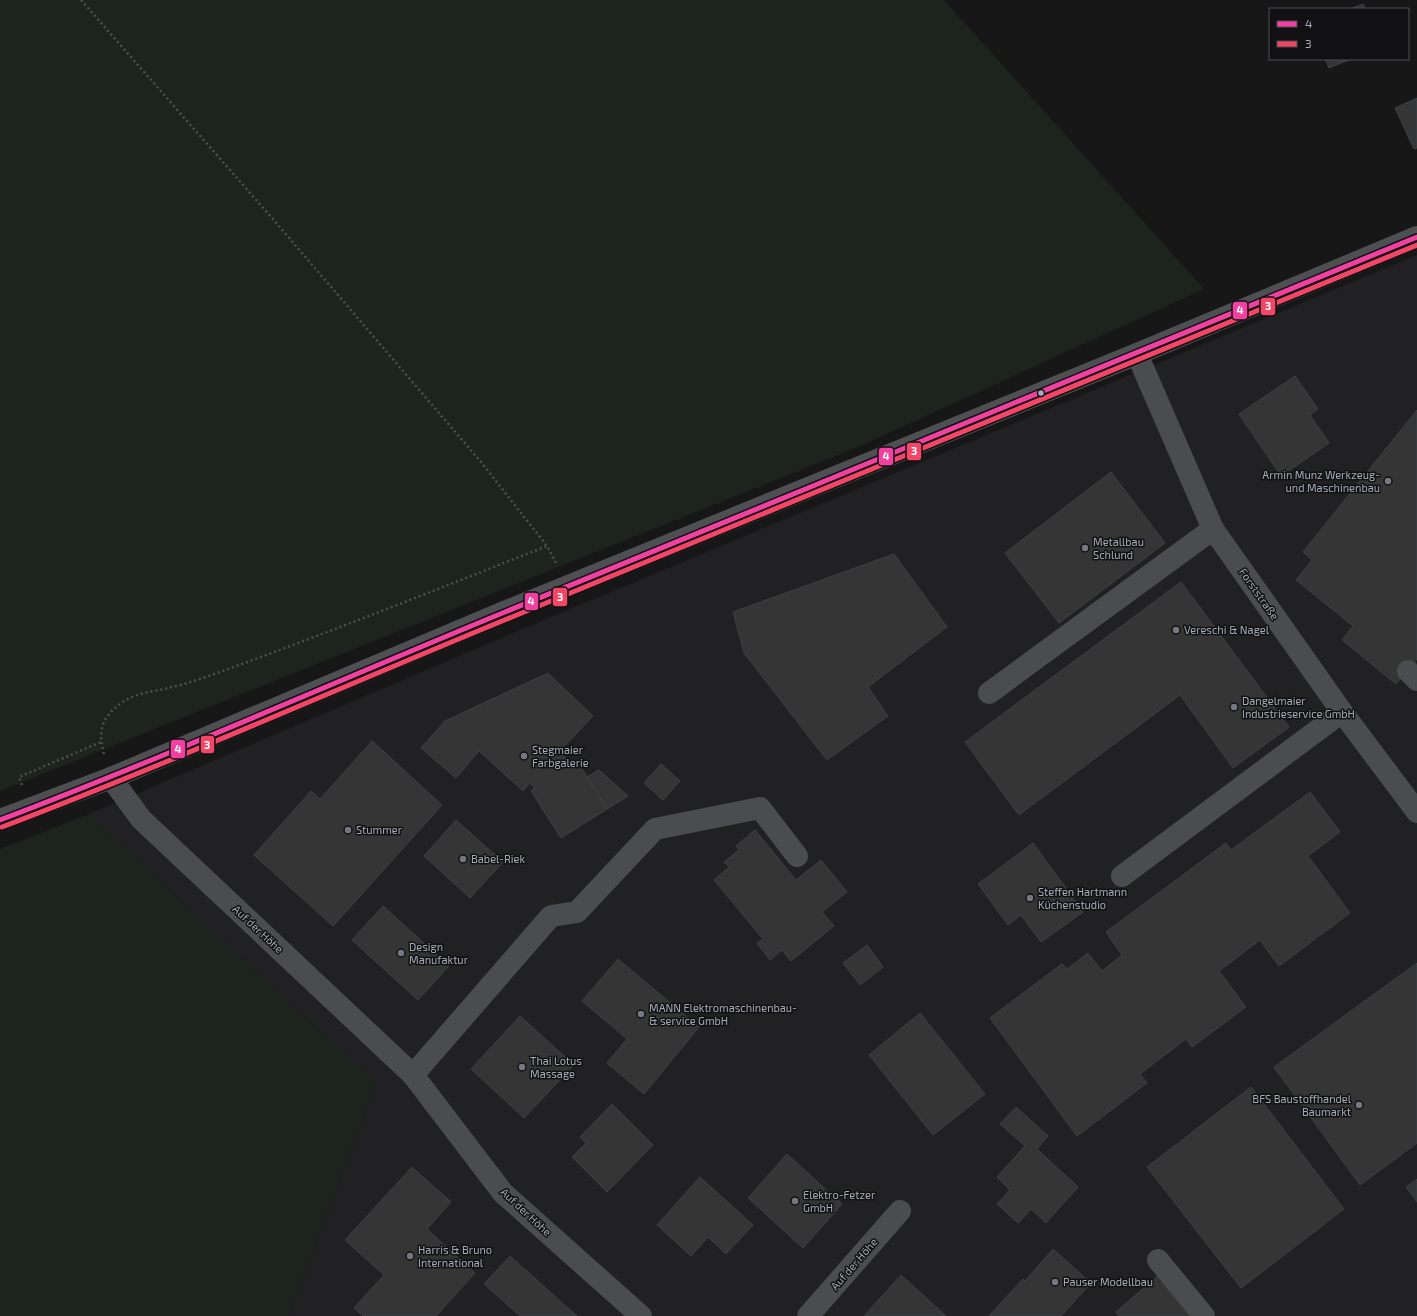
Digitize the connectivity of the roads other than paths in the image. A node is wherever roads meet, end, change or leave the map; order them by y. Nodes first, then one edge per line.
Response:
1 (1417, 237) edge
2 (1137, 354) junction
3 (1213, 529) junction
4 (989, 693) dead end
5 (1342, 712) junction
6 (111, 778) junction
7 (1417, 812) edge
8 (0, 820) edge
9 (797, 856) dead end
10 (1122, 876) dead end
11 (412, 1074) junction
12 (900, 1211) dead end
13 (1158, 1260) dead end
14 (641, 1316) edge
15 (808, 1316) edge
16 (1204, 1316) edge

1 - 2 main road
2 - 3 street, Forststraße
2 - 6 main road
3 - 4 street
3 - 5 street, Forststraße
5 - 7 street, Forststraße
5 - 10 street
6 - 8 main road
6 - 11 street, Auf der Höhe
9 - 11 street
11 - 14 street, Auf der Höhe
12 - 15 street, Auf der Höhe
13 - 16 street

